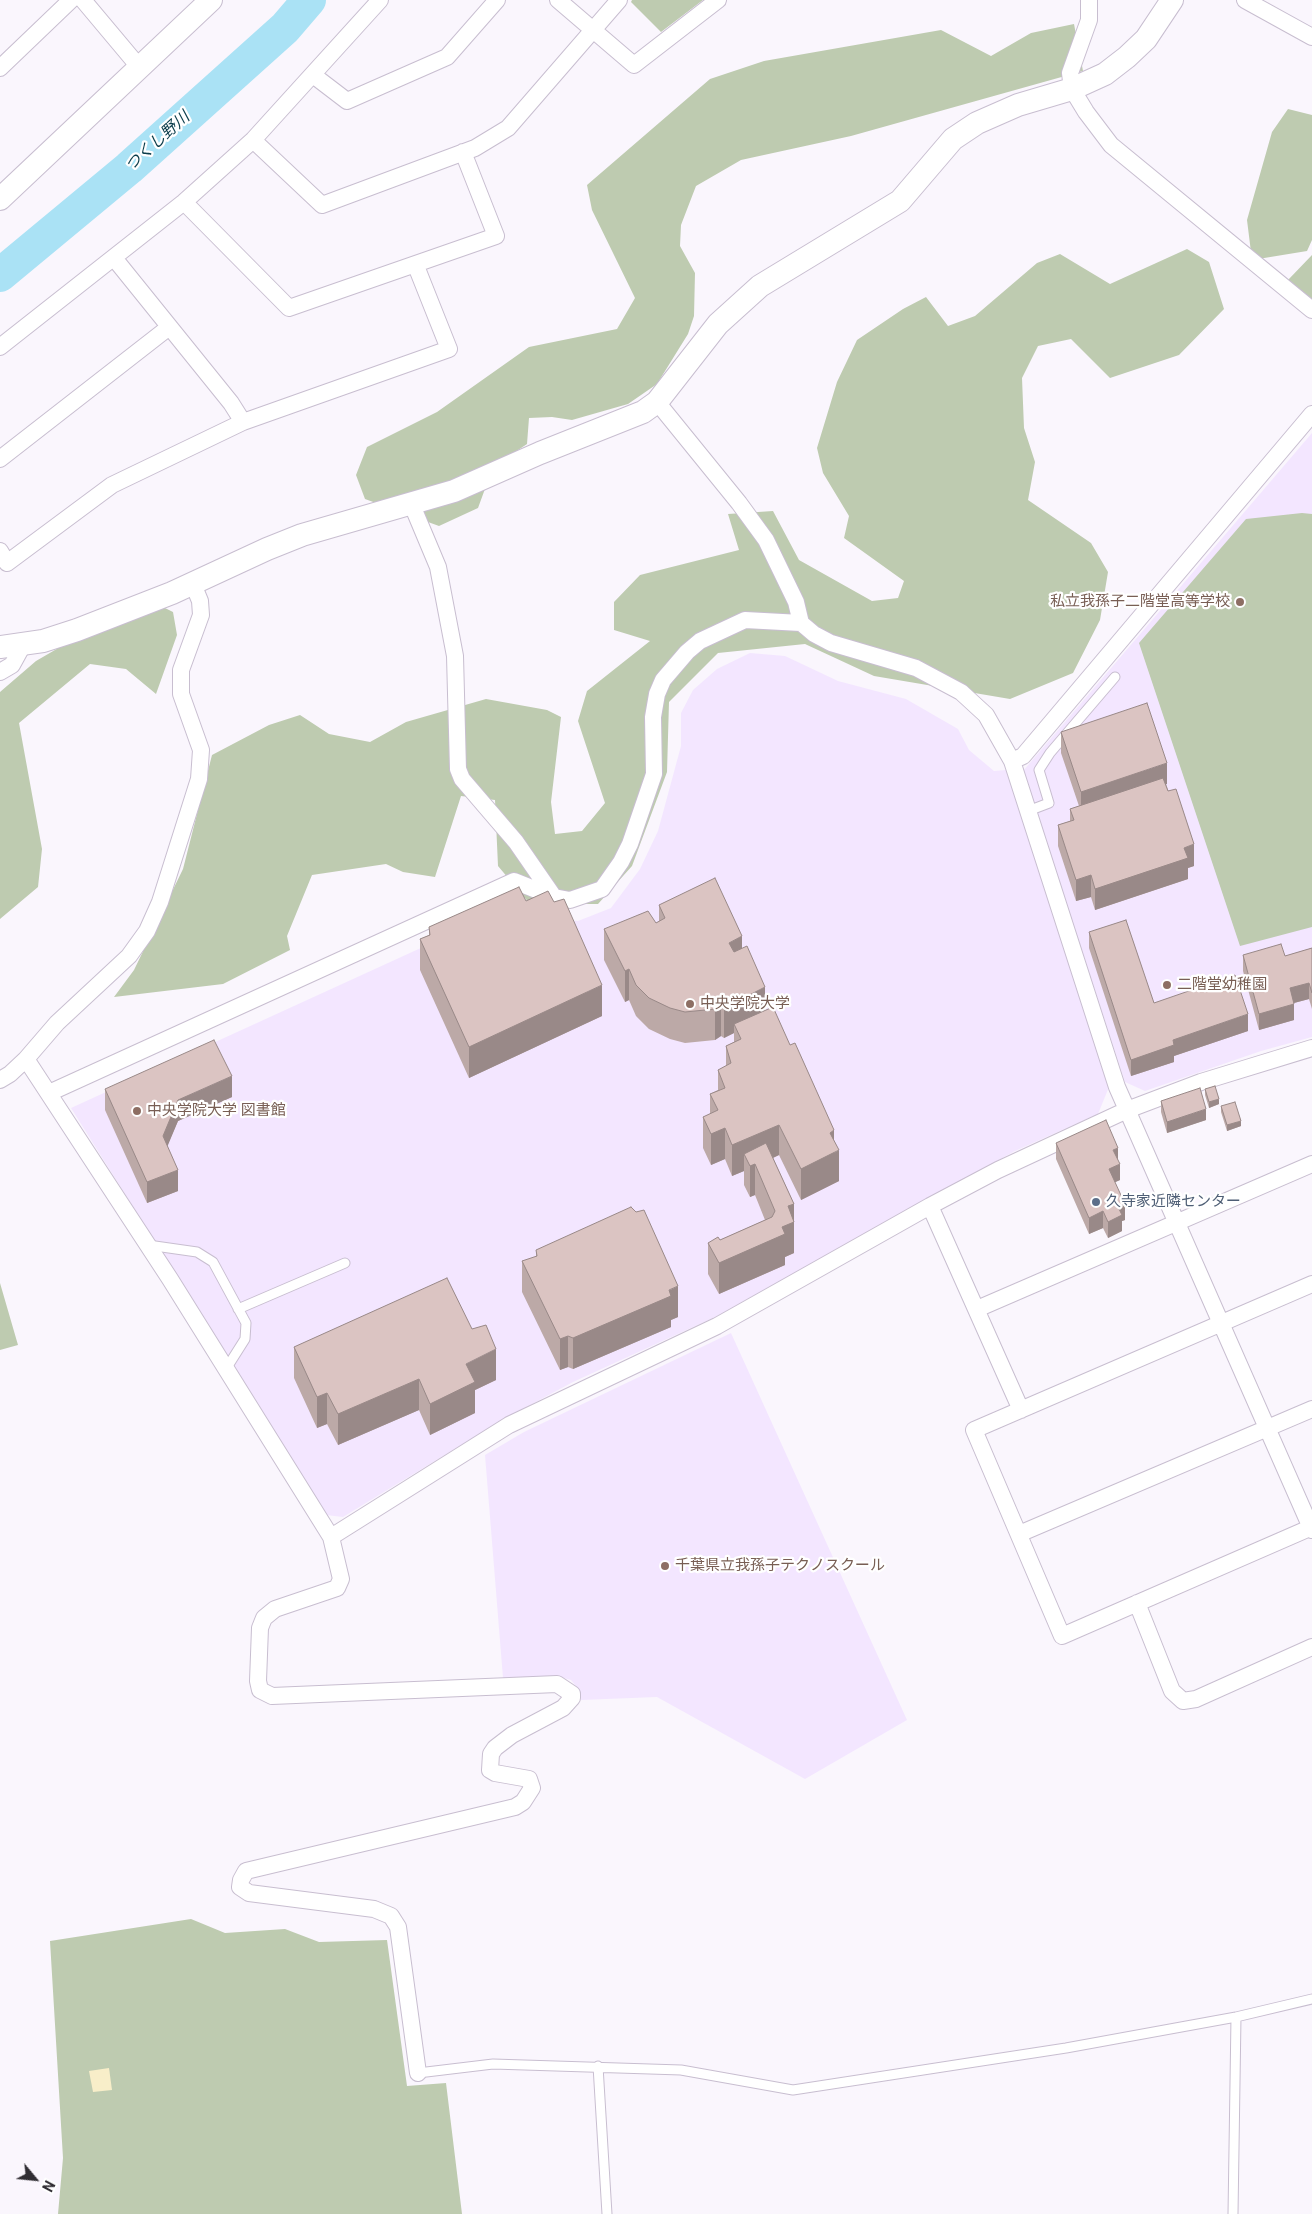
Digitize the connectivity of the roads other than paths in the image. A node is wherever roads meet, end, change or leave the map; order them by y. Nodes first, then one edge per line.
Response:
1 (71, 0) edge
2 (83, 0) edge
3 (211, 0) edge
4 (380, 0) edge
5 (498, 0) edge
6 (558, 0) edge
7 (620, 0) edge
8 (718, 0) edge
9 (1089, 0) edge
10 (1172, 0) edge
11 (1245, 0) edge
12 (594, 30) junction
13 (1312, 37) edge
14 (0, 68) edge
15 (140, 68) junction
16 (313, 75) junction
17 (1072, 89) junction
18 (253, 140) junction
19 (463, 152) junction
20 (0, 199) edge
21 (184, 202) junction
22 (114, 258) junction
23 (416, 266) junction
24 (1312, 310) edge
25 (168, 328) junction
26 (0, 347) edge
27 (657, 402) junction
28 (1312, 414) edge
29 (243, 422) junction
30 (0, 459) edge
31 (412, 505) junction
32 (0, 551) edge
33 (193, 584) junction
34 (801, 623) junction
35 (23, 645) junction
36 (0, 647) edge
37 (0, 672) edge
38 (1115, 677) dead end
39 (1012, 760) junction
40 (1028, 811) junction
41 (554, 897) junction
42 (1312, 1048) edge
43 (26, 1059) junction
44 (0, 1080) edge
45 (49, 1092) junction
46 (1127, 1110) junction
47 (1312, 1164) edge
48 (930, 1206) junction
49 (1178, 1222) junction
50 (148, 1245) junction
51 (345, 1263) dead end
52 (1312, 1284) edge
53 (238, 1309) junction
54 (977, 1309) junction
55 (1221, 1323) junction
56 (226, 1369) junction
57 (1312, 1409) edge
58 (1021, 1410) junction
59 (1267, 1428) junction
60 (1312, 1528) edge
61 (1019, 1534) junction
62 (331, 1537) junction
63 (1137, 1603) junction
64 (1312, 1647) edge
65 (1312, 1999) edge
66 (1236, 2017) junction
67 (598, 2066) junction
68 (418, 2073) joint
69 (607, 2214) edge
70 (1233, 2214) edge

1 - 14 street
2 - 15 street
3 - 15 street
4 - 16 street
5 - 16 street
6 - 12 street
7 - 12 street
8 - 12 street
9 - 17 street
10 - 17 street
11 - 13 street
12 - 19 street
15 - 20 street
16 - 18 street
17 - 24 street
17 - 27 street
18 - 19 street
18 - 21 street
19 - 23 street
21 - 22 street
21 - 23 street
22 - 25 street
22 - 26 street
23 - 29 street
25 - 29 street
25 - 30 street
27 - 31 street
27 - 34 street
28 - 39 street
29 - 32 street
31 - 33 street
31 - 41 street
33 - 35 street
33 - 43 street
34 - 39 street
34 - 41 street
35 - 36 street
35 - 37 street
38 - 40 lane
39 - 40 street
40 - 46 street
41 - 45 street
42 - 46 street
43 - 44 street
43 - 45 street
45 - 50 street
46 - 48 street
46 - 49 street
47 - 49 street
48 - 54 street
48 - 62 street
49 - 54 street
49 - 55 street
50 - 53 lane
50 - 56 street
51 - 53 lane
52 - 55 street
53 - 56 lane
54 - 58 street
55 - 58 street
55 - 59 street
56 - 62 street
57 - 59 street
58 - 61 street
59 - 60 street
59 - 61 street
60 - 63 street
61 - 63 street
62 - 68 street
63 - 64 street
65 - 66 lane
66 - 67 lane
66 - 70 lane
67 - 68 lane
67 - 69 lane

